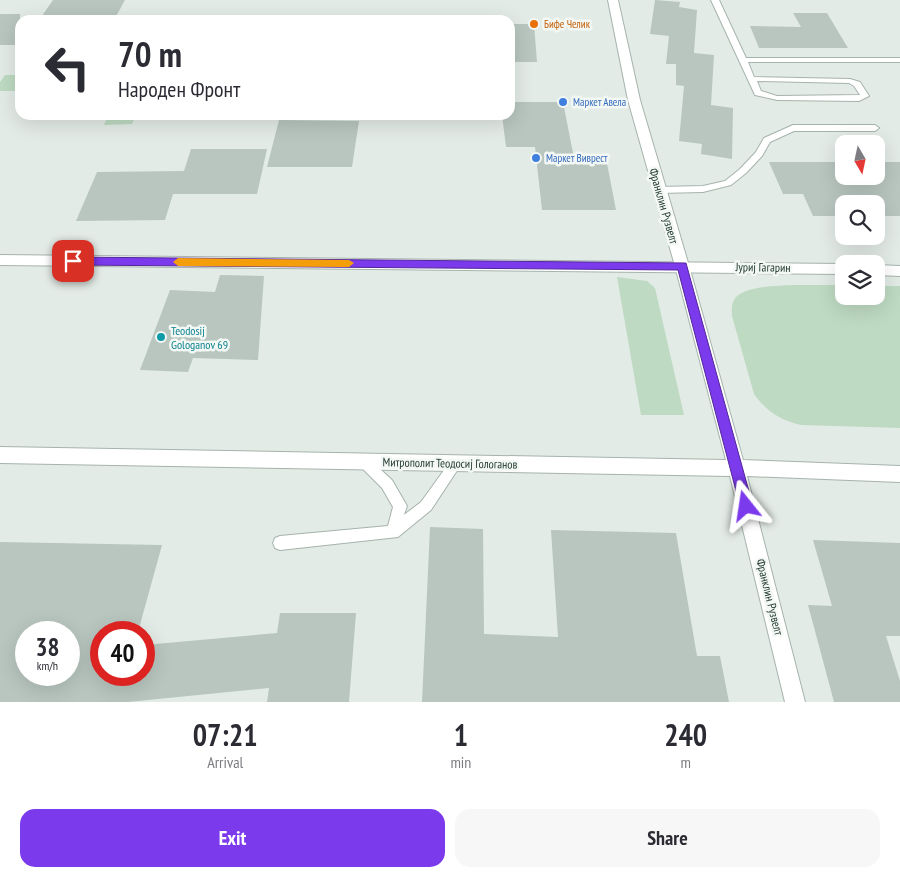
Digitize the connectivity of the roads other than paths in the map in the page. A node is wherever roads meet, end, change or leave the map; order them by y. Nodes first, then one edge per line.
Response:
1 (613, 0) edge
2 (715, 0) edge
3 (744, 60) junction
4 (900, 60) edge
5 (752, 79) junction
6 (875, 128) dead end
7 (659, 190) junction
8 (0, 260) edge
9 (682, 266) junction
10 (835, 269) edge
11 (885, 270) edge
12 (900, 270) edge
13 (0, 455) edge
14 (364, 462) junction
15 (456, 463) junction
16 (736, 468) junction
17 (900, 474) edge
18 (393, 532) junction
19 (280, 543) dead end
20 (795, 702) edge

1 - 7 street, Франклин Рузвелт
2 - 3 lane
3 - 4 lane
3 - 5 lane
5 - 5 lane
6 - 7 lane
7 - 9 street, Франклин Рузвелт
8 - 9 street, Јуриј Гагарин
9 - 10 street, Јуриј Гагарин
9 - 16 street, Франклин Рузвелт
11 - 12 street
13 - 14 street, Митрополит Теодосиј Гологанов
14 - 15 street, Митрополит Теодосиј Гологанов
14 - 18 lane
15 - 16 street, Митрополит Теодосиј Гологанов
15 - 18 lane
16 - 17 street, Митрополит Теодосиј Гологанов
16 - 20 street, Франклин Рузвелт
18 - 19 lane

